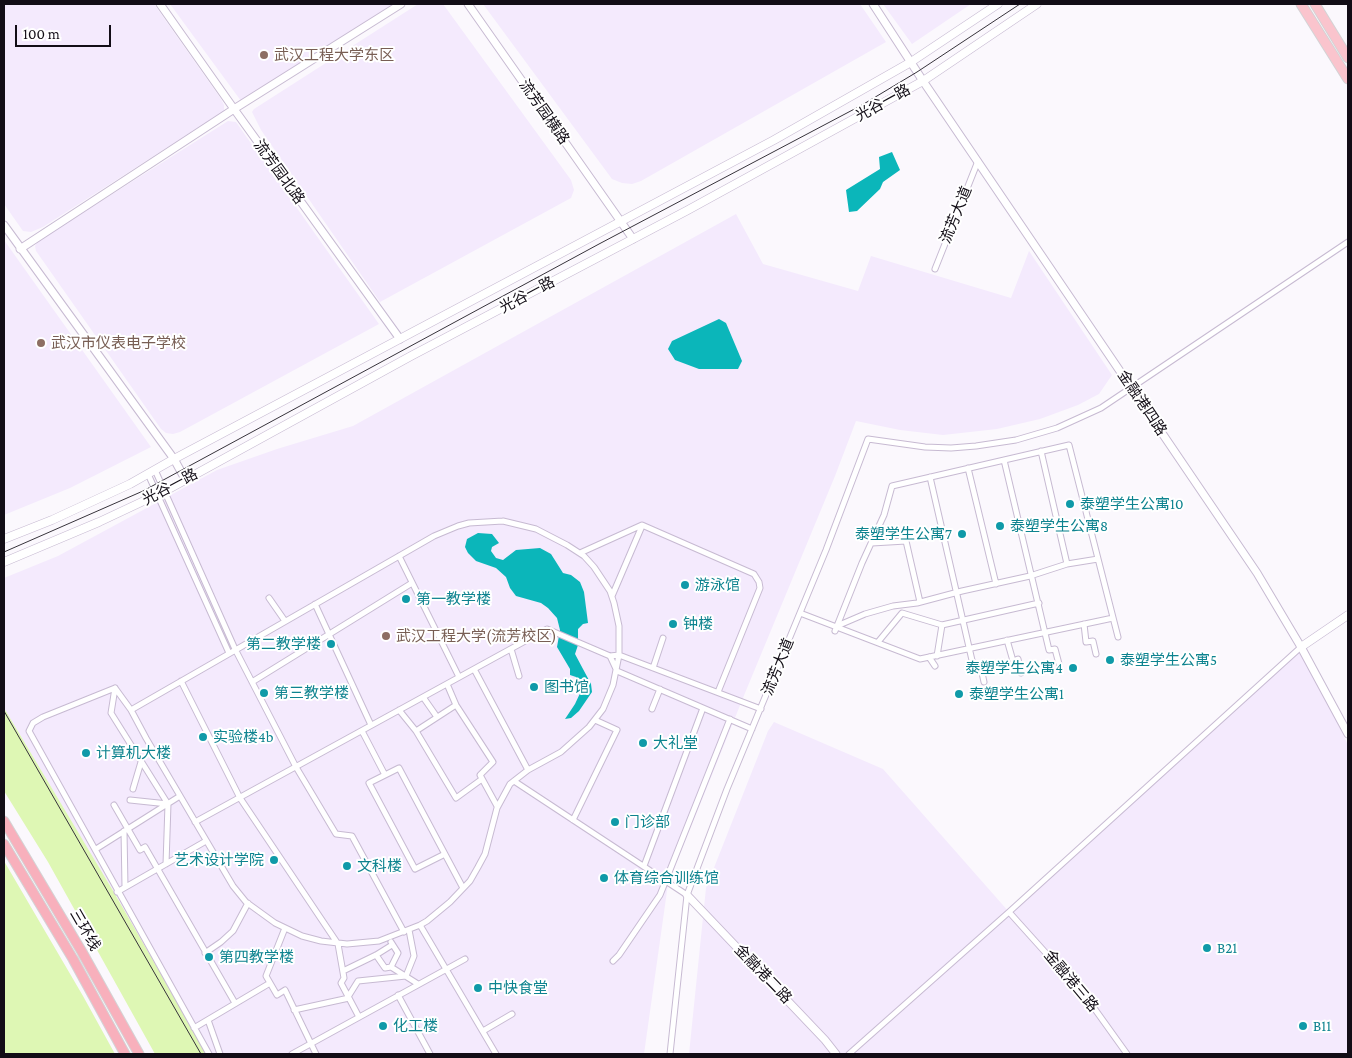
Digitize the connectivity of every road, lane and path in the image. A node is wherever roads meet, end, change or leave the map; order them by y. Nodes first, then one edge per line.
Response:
1 (160, 4) edge
2 (402, 4) edge
3 (468, 4) edge
4 (872, 4) edge
5 (998, 4) edge
6 (1036, 4) edge
7 (1301, 4) edge
8 (1315, 4) edge
9 (1348, 58) edge
10 (911, 62) junction
11 (1348, 79) edge
12 (923, 81) junction
13 (234, 109) junction
14 (978, 160) junction
15 (621, 221) junction
16 (4, 225) edge
17 (633, 239) junction
18 (1348, 242) edge
19 (20, 249) junction
20 (935, 269) dead end
21 (400, 339) junction
22 (1132, 388) junction
23 (1041, 451) junction
24 (174, 459) junction
25 (1004, 460) junction
26 (968, 468) junction
27 (152, 472) junction
28 (930, 477) junction
29 (184, 479) junction
30 (165, 491) junction
31 (157, 495) junction
32 (642, 526) junction
33 (4, 538) edge
34 (872, 543) junction
35 (689, 547) junction
36 (580, 553) junction
37 (687, 554) dead end
38 (399, 556) junction
39 (1098, 559) junction
40 (4, 562) edge
41 (1067, 564) junction
42 (1032, 575) junction
43 (412, 584) junction
44 (996, 584) junction
45 (956, 592) junction
46 (612, 596) junction
47 (269, 598) dead end
48 (920, 602) junction
49 (1039, 603) junction
50 (315, 604) junction
51 (800, 613) junction
52 (1348, 615) edge
53 (1113, 618) junction
54 (962, 620) junction
55 (285, 621) junction
56 (1084, 624) junction
57 (942, 625) junction
58 (836, 628) junction
59 (1045, 632) junction
60 (329, 634) junction
61 (1118, 637) dead end
62 (663, 638) dead end
63 (1007, 640) junction
64 (878, 642) junction
65 (1301, 648) junction
66 (511, 649) junction
67 (969, 649) junction
68 (235, 650) junction
69 (229, 653) junction
70 (1096, 654) dead end
71 (619, 655) junction
72 (610, 656) junction
73 (937, 656) junction
74 (929, 657) junction
75 (1059, 664) dead end
76 (935, 666) dead end
77 (653, 668) junction
78 (474, 669) junction
79 (617, 671) junction
80 (1021, 673) dead end
81 (519, 676) dead end
82 (458, 677) junction
83 (181, 681) junction
84 (252, 682) junction
85 (984, 682) dead end
86 (447, 684) junction
87 (115, 688) junction
88 (660, 689) junction
89 (718, 692) junction
90 (423, 697) junction
91 (456, 705) junction
92 (703, 708) junction
93 (652, 709) dead end
94 (761, 709) junction
95 (131, 710) junction
96 (399, 710) junction
97 (437, 718) junction
98 (730, 719) junction
99 (595, 720) junction
100 (371, 725) junction
101 (752, 729) junction
102 (362, 731) junction
103 (416, 731) junction
104 (1348, 734) edge
105 (141, 762) junction
106 (296, 767) junction
107 (528, 770) junction
108 (385, 775) junction
109 (482, 779) junction
110 (514, 781) junction
111 (134, 789) dead end
112 (180, 796) junction
113 (240, 798) junction
114 (130, 800) dead end
115 (168, 804) junction
116 (114, 805) dead end
117 (498, 806) junction
118 (573, 820) junction
119 (4, 821) edge
120 (195, 822) junction
121 (126, 830) junction
122 (206, 841) junction
123 (4, 844) edge
124 (96, 849) junction
125 (445, 854) junction
126 (166, 864) junction
127 (644, 866) junction
128 (157, 869) junction
129 (665, 880) junction
130 (125, 887) junction
131 (463, 888) junction
132 (117, 892) junction
133 (688, 895) junction
134 (248, 903) junction
135 (1009, 912) junction
136 (420, 925) junction
137 (285, 928) junction
138 (407, 931) junction
139 (389, 937) junction
140 (338, 944) junction
141 (392, 945) junction
142 (205, 953) junction
143 (376, 955) junction
144 (465, 959) dead end
145 (613, 961) dead end
146 (391, 967) junction
147 (446, 969) junction
148 (343, 971) junction
149 (406, 976) junction
150 (270, 983) junction
151 (418, 984) junction
152 (398, 995) junction
153 (348, 998) junction
154 (235, 1003) junction
155 (294, 1010) junction
156 (512, 1014) dead end
157 (359, 1017) junction
158 (208, 1020) junction
159 (194, 1028) junction
160 (483, 1031) junction
161 (310, 1044) junction
162 (125, 1054) edge
163 (139, 1054) edge
164 (209, 1054) edge
165 (220, 1054) edge
166 (292, 1054) edge
167 (316, 1054) edge
168 (430, 1054) edge
169 (496, 1054) edge
170 (670, 1054) edge
171 (836, 1054) edge
172 (849, 1054) edge
173 (1127, 1054) edge

1 - 13 street, 流芳园北路
2 - 13 street
3 - 15 street, 流芳园横路
4 - 10 street, 金融港四路
5 - 10 main road, 光谷一路
6 - 12 main road, 光谷一路
7 - 11 main road
8 - 9 main road
10 - 12 street, 金融港四路
10 - 15 main road, 光谷一路
12 - 14 street, 金融港四路
12 - 17 main road, 光谷一路
13 - 19 street
13 - 21 street, 流芳园北路
14 - 20 street, 流芳大道
14 - 22 street, 金融港四路
15 - 17 street, 流芳园横路
15 - 21 main road, 光谷一路
16 - 19 street
17 - 29 main road, 光谷一路
18 - 22 street
19 - 24 street
21 - 24 main road, 光谷一路
22 - 51 street, 流芳大道
22 - 65 street, 金融港四路
23 - 25 street
23 - 39 street
23 - 41 street
24 - 27 main road, 光谷一路
24 - 29 street
25 - 26 street
25 - 42 street
26 - 28 street
26 - 44 street
27 - 30 street
27 - 31 street
27 - 33 main road, 光谷一路
28 - 34 street
28 - 45 street
29 - 30 main road, 光谷一路
30 - 31 main road, 光谷一路
30 - 68 street
31 - 40 main road, 光谷一路
31 - 69 street
32 - 35 street
32 - 36 street
32 - 46 street
34 - 48 street
34 - 58 street
35 - 37 street
35 - 89 street
36 - 38 street
36 - 46 street
38 - 43 street
38 - 50 street
39 - 41 street
39 - 53 street
41 - 42 street
42 - 44 street
42 - 49 street
43 - 60 street
43 - 82 street
44 - 45 street
45 - 48 street
45 - 54 street
46 - 71 street
47 - 55 street
48 - 58 street
49 - 54 street
49 - 59 street
50 - 55 street
50 - 60 street
51 - 58 street
51 - 94 street, 流芳大道
52 - 65 main road
53 - 56 street
53 - 61 street
54 - 57 street
54 - 67 street
55 - 68 street
56 - 59 street
56 - 70 street
57 - 64 street
57 - 73 street
58 - 64 street
59 - 63 street
59 - 75 street
60 - 84 street
60 - 100 street
62 - 77 street
63 - 67 street
63 - 80 street
64 - 74 street
65 - 104 street, 金融港四路
65 - 135 street
66 - 72 street
66 - 78 street
66 - 81 street
67 - 73 street
67 - 85 street
68 - 69 street
68 - 84 street
69 - 83 street
71 - 72 street
71 - 77 street
71 - 79 street
72 - 79 street
73 - 74 street
74 - 76 street
77 - 89 street
78 - 82 street
78 - 107 street
79 - 88 street
79 - 99 street
82 - 86 street
83 - 95 street
83 - 113 street
84 - 106 street
86 - 90 street
86 - 91 street
87 - 95 street
87 - 105 street
87 - 124 street
88 - 92 street
88 - 93 street
89 - 94 street
90 - 96 street
90 - 97 street
91 - 97 street
91 - 109 street
92 - 98 street
92 - 127 street
94 - 101 street, 流芳大道
95 - 112 street
96 - 100 street
96 - 103 street
97 - 103 street
98 - 101 street
98 - 129 street
99 - 107 street
99 - 118 street
100 - 102 street
101 - 133 street, 流芳大道
102 - 106 street
102 - 108 street
103 - 109 street
105 - 111 street
105 - 115 street
106 - 113 street
106 - 138 street
107 - 110 street
108 - 125 street
108 - 125 street
109 - 117 street
110 - 117 street
110 - 118 street
112 - 115 street
112 - 120 street
113 - 120 street
113 - 140 street
114 - 115 street
115 - 121 street
115 - 126 street
116 - 121 street
117 - 131 street
118 - 127 street
119 - 163 highway, 三环线
120 - 122 street
121 - 124 street
121 - 128 street
121 - 130 street
122 - 126 street
122 - 134 street
123 - 162 highway, 三环线
124 - 132 street
125 - 131 street
126 - 128 street
127 - 129 street
128 - 130 street
128 - 142 street
129 - 133 street
129 - 145 street
130 - 132 street
131 - 136 street
132 - 159 street
133 - 170 street, 流芳大道
133 - 171 street, 金融港二路
134 - 137 street
134 - 142 street
135 - 172 street
135 - 173 street, 金融港三路
136 - 138 street
136 - 147 street
137 - 140 street
137 - 150 street
138 - 139 street
138 - 149 street
139 - 140 street
139 - 141 street
140 - 148 street
141 - 143 street
141 - 146 street
142 - 154 street
143 - 146 street
143 - 148 street
144 - 147 street
146 - 149 street
147 - 151 street
147 - 160 street
148 - 153 street
149 - 151 street
149 - 153 street
150 - 154 street
150 - 155 street
151 - 152 street
152 - 157 street
152 - 168 street
153 - 155 street
153 - 157 street
154 - 158 street
155 - 161 street
156 - 160 street
157 - 161 street
158 - 159 street
158 - 165 street
159 - 164 street
160 - 169 street
161 - 166 street
161 - 167 street

